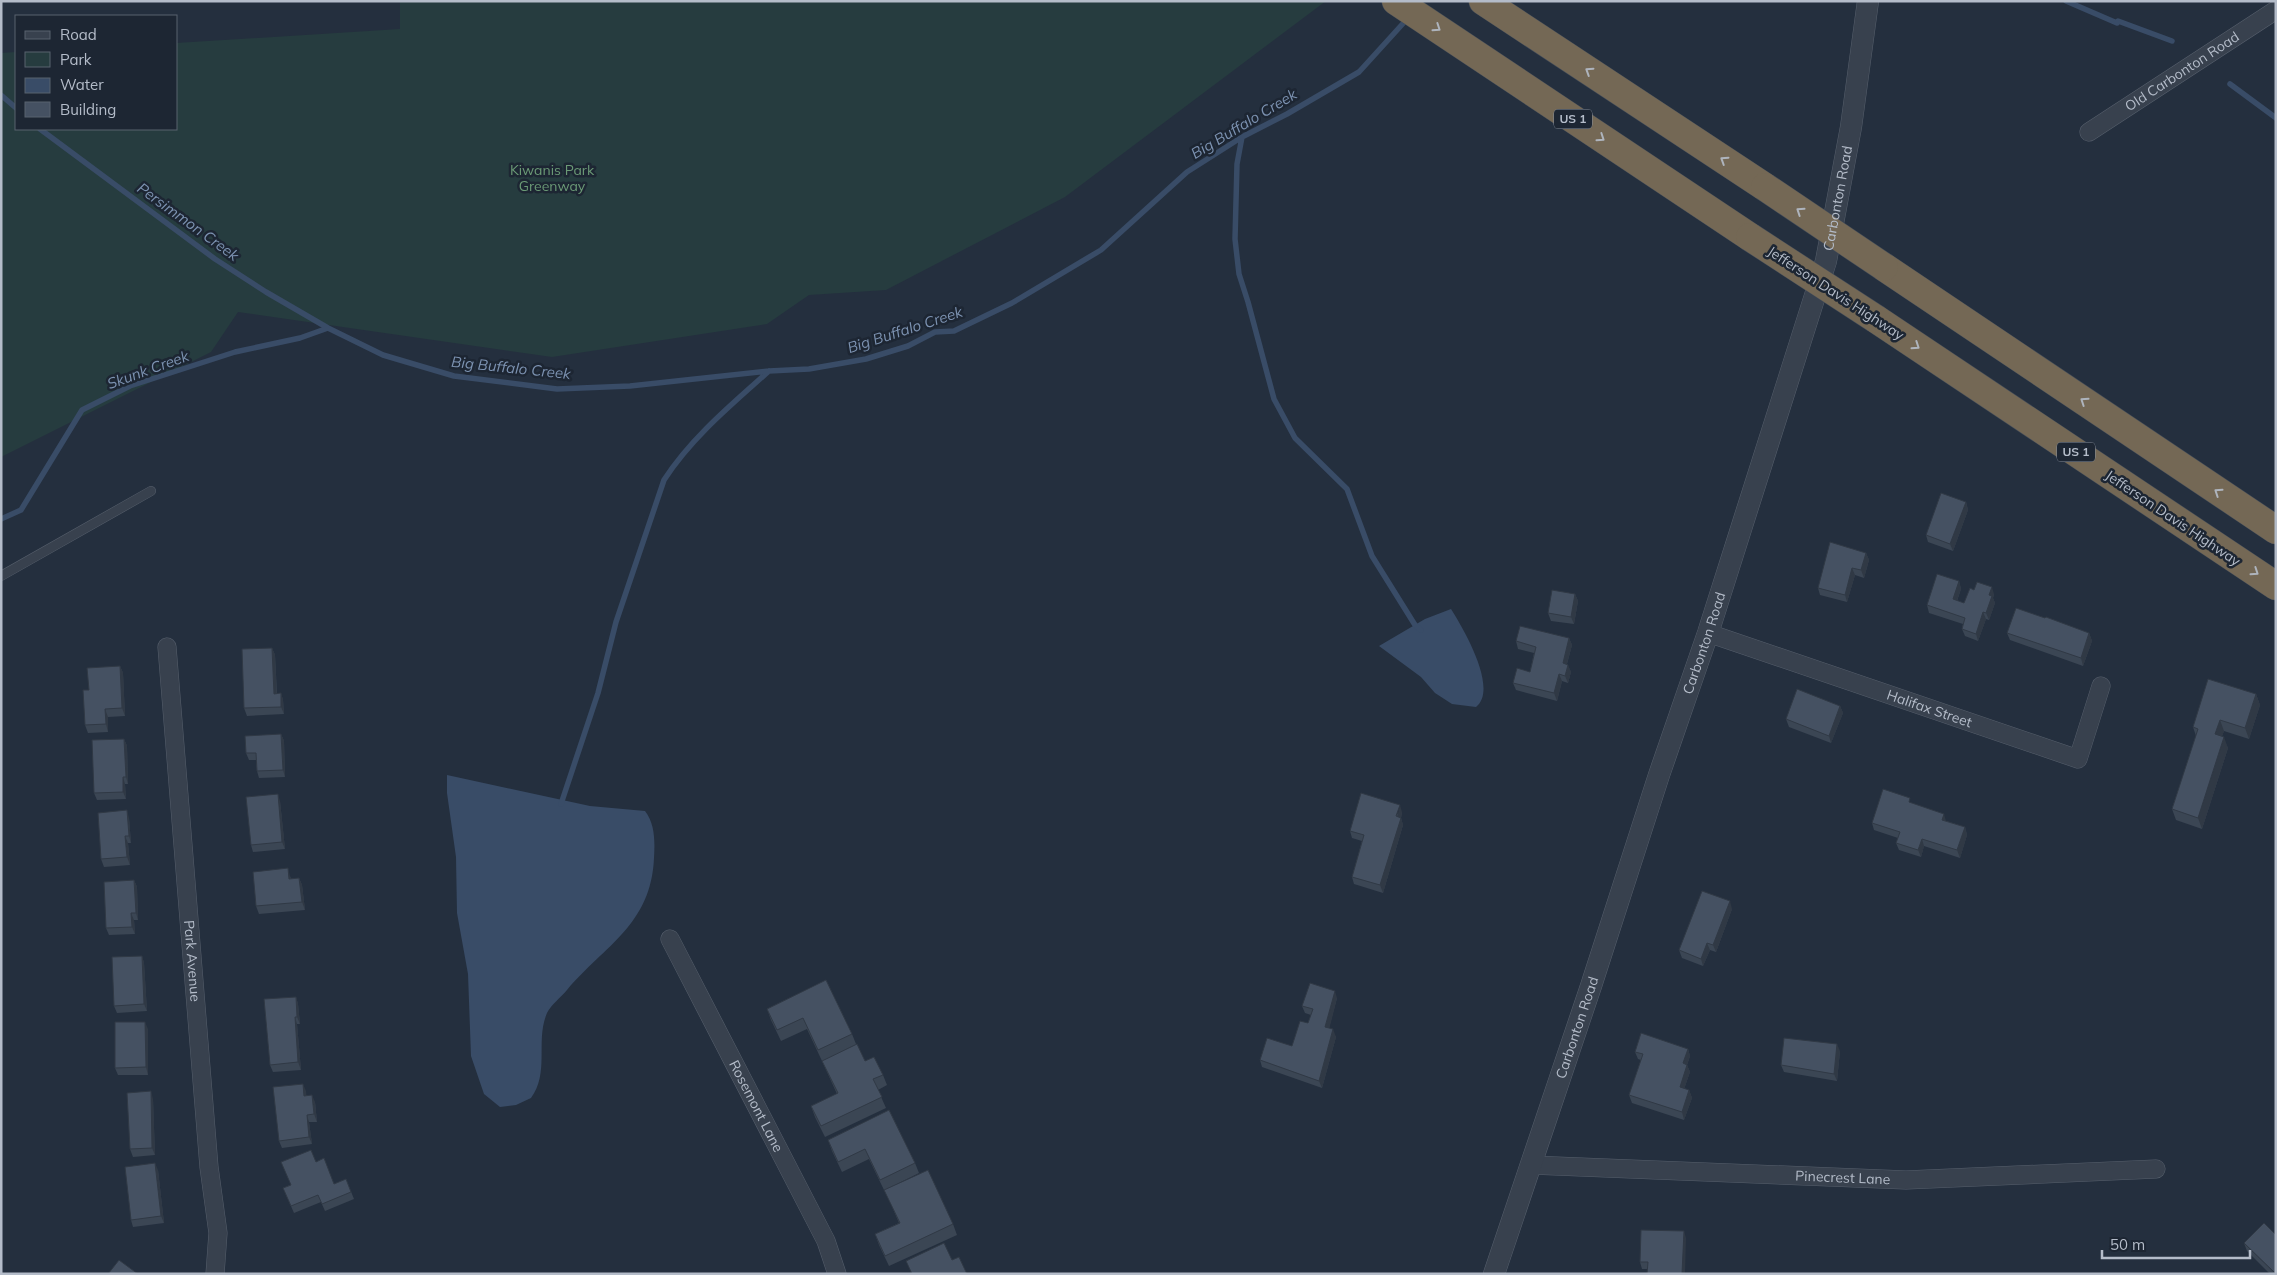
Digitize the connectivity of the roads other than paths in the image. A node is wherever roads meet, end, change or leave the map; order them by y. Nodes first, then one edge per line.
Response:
1 (1396, 1) edge
2 (1483, 1) edge
3 (1868, 1) edge
4 (2276, 10) edge
5 (2089, 132) dead end
6 (151, 491) dead end
7 (2276, 530) edge
8 (1, 576) edge
9 (2276, 586) edge
10 (1708, 633) junction
11 (166, 647) dead end
12 (2101, 686) dead end
13 (670, 939) dead end
14 (1531, 1165) junction
15 (2156, 1169) dead end
16 (216, 1274) edge
17 (837, 1274) edge
18 (1494, 1274) edge

1 -> 9 highway, Jefferson Davis Highway / US 1, bridge
7 -> 2 highway, bridge
3 - 10 street, Carbonton Road
4 - 5 street, Old Carbonton Road
6 - 8 lane
10 - 12 street, Halifax Street
10 - 14 street, Carbonton Road
11 - 16 street, Park Avenue
13 - 17 street, Rosemont Lane
14 - 15 street, Pinecrest Lane
14 - 18 street, Carbonton Road

